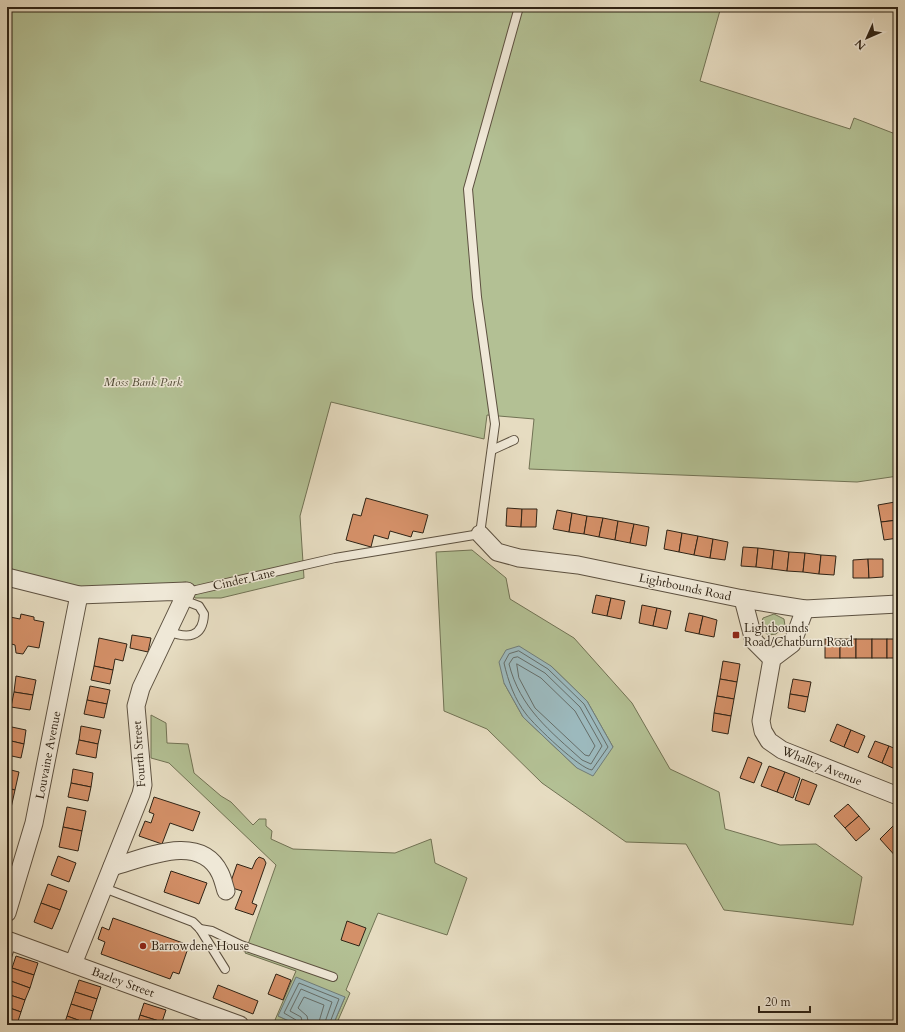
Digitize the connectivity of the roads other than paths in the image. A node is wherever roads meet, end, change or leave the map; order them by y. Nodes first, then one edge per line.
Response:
1 (520, 7) edge
2 (514, 440) dead end
3 (492, 450) junction
4 (480, 534) junction
5 (7, 578) edge
6 (79, 594) junction
7 (185, 595) junction
8 (743, 599) junction
9 (898, 604) edge
10 (805, 609) junction
11 (168, 631) junction
12 (772, 659) junction
13 (898, 796) edge
14 (112, 867) junction
15 (104, 888) junction
16 (226, 891) dead end
17 (7, 913) edge
18 (200, 929) junction
19 (9, 946) edge
20 (73, 964) junction
21 (225, 969) dead end
22 (333, 977) dead end
23 (240, 1025) edge

1 - 3 lane
2 - 3 lane
3 - 4 lane
4 - 7 lane, Cinder Lane
4 - 8 street, Lightbounds Road
5 - 6 street, Cinder Lane
6 - 7 street, Cinder Lane
6 - 17 street, Louvaine Avenue
7 - 11 street, Fourth Street
7 - 11 lane
8 - 10 street, Lightbounds Road
8 - 12 street
9 - 10 street, Lightbounds Road
10 - 12 street
11 - 14 street, Fourth Street
12 - 13 street, Whalley Avenue
14 - 15 street, Fourth Street
14 - 16 street
15 - 18 lane
15 - 20 street, Fourth Street
18 - 21 lane
18 - 22 lane
19 - 20 street, Bazley Street
20 - 23 street, Bazley Street

